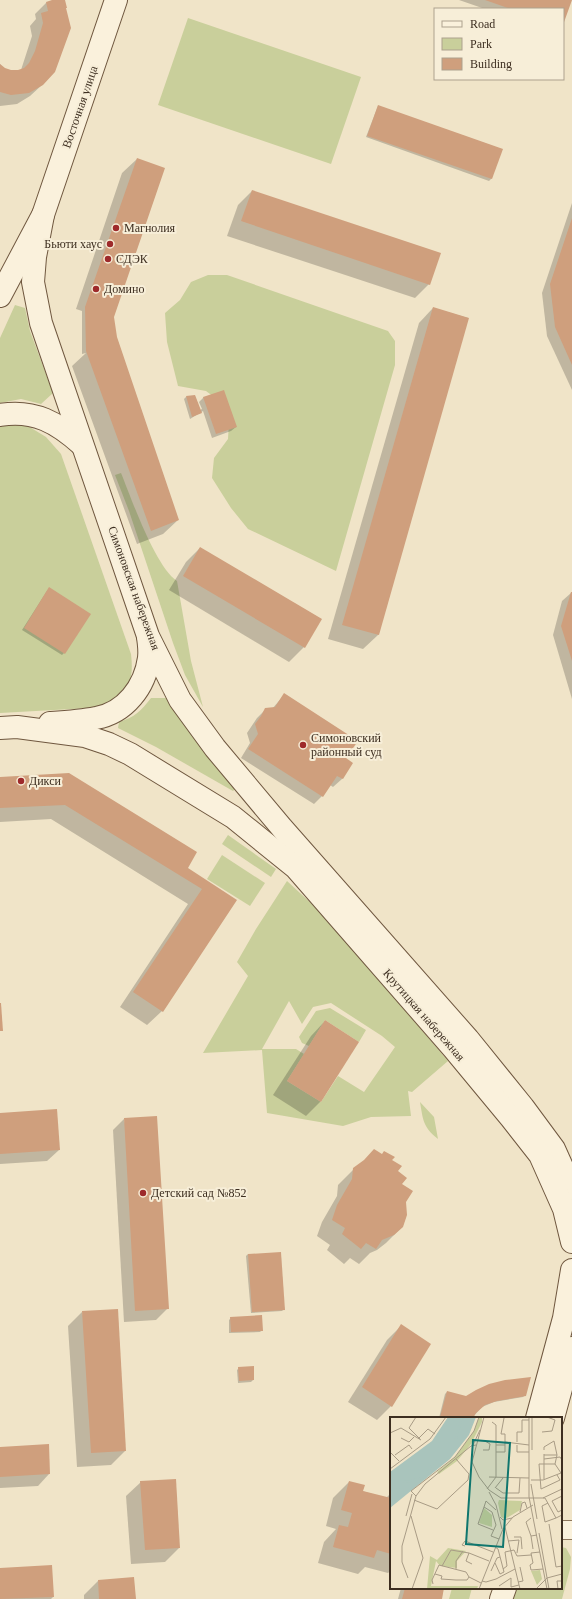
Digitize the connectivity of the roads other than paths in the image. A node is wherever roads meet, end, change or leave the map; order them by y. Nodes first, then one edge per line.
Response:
1 (116, 0) edge
2 (43, 215) junction
3 (33, 282) joint
4 (0, 296) edge
5 (0, 415) edge
6 (82, 445) junction
7 (148, 636) junction
8 (9, 727) edge
9 (307, 856) joint
10 (572, 1189) edge
11 (572, 1242) edge
12 (572, 1270) edge
13 (572, 1347) edge
14 (537, 1417) edge
15 (553, 1417) edge
16 (488, 1589) edge
17 (505, 1589) edge
18 (485, 1599) edge
19 (501, 1599) edge

1 - 2 main road, Восточная улица
2 - 3 main road, Восточная улица
2 - 4 main road, Восточная улица
3 - 6 main road, Симоновская набережная
5 - 6 main road
6 - 7 main road, Симоновская набережная
7 - 8 main road
7 - 9 main road, Симоновская набережная
8 - 11 main road, Крутицкая набережная
9 - 10 main road, Крутицкая набережная
12 - 14 main road
13 - 15 main road
16 - 18 main road
17 - 19 main road

